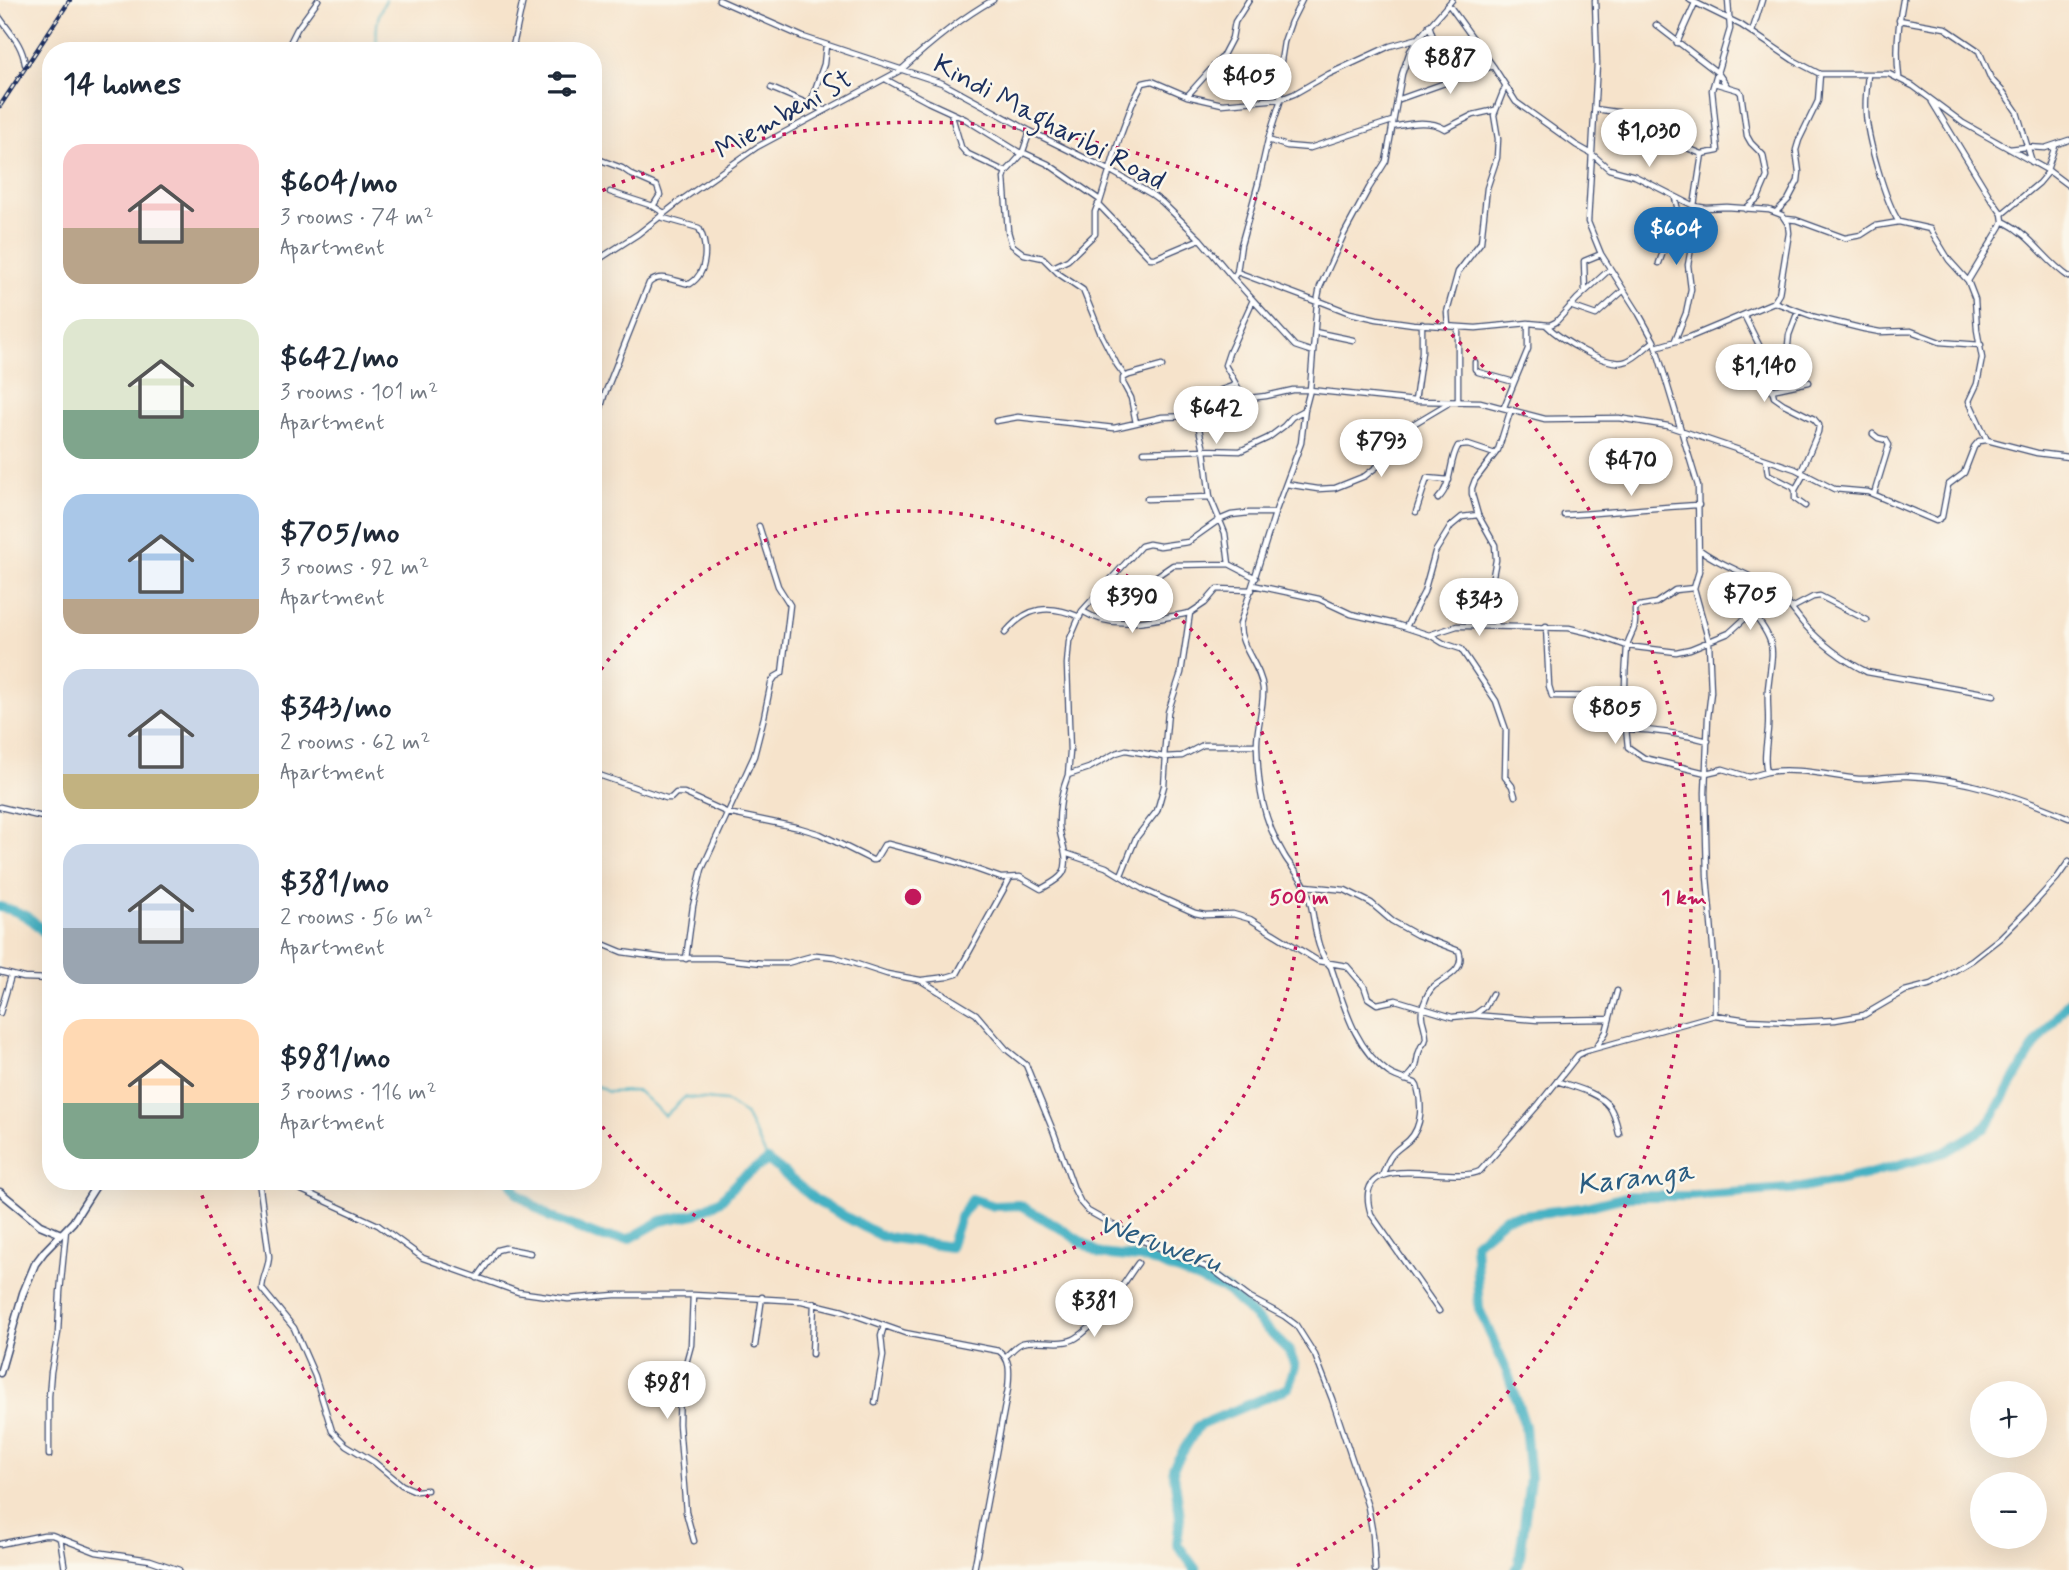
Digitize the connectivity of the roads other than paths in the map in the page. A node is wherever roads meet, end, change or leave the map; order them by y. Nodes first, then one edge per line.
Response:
1 (318, 0) edge
2 (523, 0) edge
3 (719, 0) edge
4 (993, 0) edge
5 (1249, 0) edge
6 (1302, 0) edge
7 (1595, 0) edge
8 (1728, 0) edge
9 (1762, 0) edge
10 (1903, 0) edge
11 (1693, 1) edge
12 (1450, 2) edge
13 (0, 18) edge
14 (1730, 20) junction
15 (1899, 20) junction
16 (1429, 25) junction
17 (1656, 25) dead end
18 (1752, 32) junction
19 (1419, 38) junction
20 (290, 42) edge
21 (514, 42) edge
22 (1677, 43) junction
23 (826, 45) junction
24 (25, 64) dead end
25 (1493, 66) junction
26 (901, 70) junction
27 (1718, 73) junction
28 (1820, 74) junction
29 (1868, 74) junction
30 (1899, 78) junction
31 (887, 79) junction
32 (1450, 83) junction
33 (1714, 83) junction
34 (1506, 86) junction
35 (1728, 87) junction
36 (771, 88) dead end
37 (1187, 96) junction
38 (1281, 99) junction
39 (1930, 99) junction
40 (1397, 100) junction
41 (810, 104) junction
42 (1595, 108) junction
43 (1496, 110) junction
44 (823, 111) junction
45 (951, 112) junction
46 (1392, 124) junction
47 (1030, 131) junction
48 (1268, 140) junction
49 (2069, 140) edge
50 (2056, 145) junction
51 (2027, 147) junction
52 (2010, 149) junction
53 (1022, 153) junction
54 (1592, 154) junction
55 (1702, 154) junction
56 (602, 160) edge
57 (2032, 162) junction
58 (1609, 169) junction
59 (1592, 170) junction
60 (1111, 171) junction
61 (2048, 171) junction
62 (1006, 172) junction
63 (2069, 186) edge
64 (610, 192) dead end
65 (1675, 197) junction
66 (1099, 202) junction
67 (1691, 205) junction
68 (653, 206) junction
69 (1744, 209) junction
70 (1679, 212) junction
71 (1776, 212) junction
72 (2002, 214) junction
73 (662, 215) junction
74 (1785, 219) junction
75 (2003, 221) junction
76 (1899, 222) junction
77 (1199, 239) junction
78 (1601, 254) junction
79 (602, 257) edge
80 (1659, 263) dead end
81 (1053, 267) junction
82 (1610, 269) junction
83 (1237, 272) junction
84 (2069, 277) edge
85 (1233, 278) junction
86 (1968, 281) junction
87 (1624, 290) junction
88 (1585, 293) junction
89 (1253, 300) junction
90 (1317, 301) junction
91 (1774, 302) junction
92 (1570, 306) junction
93 (1798, 311) junction
94 (1744, 315) junction
95 (1528, 323) junction
96 (1422, 324) junction
97 (1545, 325) junction
98 (1448, 326) junction
99 (1458, 327) junction
100 (1314, 332) junction
101 (1353, 340) dead end
102 (1675, 340) junction
103 (1654, 341) junction
104 (1981, 345) junction
105 (1656, 347) junction
106 (1313, 352) junction
107 (1475, 362) dead end
108 (1786, 363) dead end
109 (1162, 366) dead end
110 (1125, 376) junction
111 (1514, 382) junction
112 (1809, 382) dead end
113 (1235, 385) junction
114 (1310, 390) junction
115 (1772, 390) junction
116 (1415, 401) junction
117 (1458, 402) junction
118 (602, 403) edge
119 (1450, 403) junction
120 (1504, 407) junction
121 (1305, 409) junction
122 (1511, 409) junction
123 (1196, 416) junction
124 (996, 421) dead end
125 (1136, 423) junction
126 (1681, 430) junction
127 (1873, 435) dead end
128 (1987, 440) junction
129 (1204, 450) junction
130 (1144, 452) dead end
131 (1494, 454) junction
132 (2069, 457) edge
133 (1766, 460) junction
134 (1802, 473) junction
135 (1813, 479) junction
136 (1449, 480) junction
137 (1799, 483) junction
138 (1286, 484) junction
139 (1795, 489) junction
140 (1874, 494) junction
141 (1210, 497) junction
142 (1147, 499) dead end
143 (1438, 499) dead end
144 (1699, 505) junction
145 (1805, 506) dead end
146 (1416, 512) dead end
147 (1275, 513) junction
148 (1478, 515) junction
149 (1564, 515) dead end
150 (1219, 520) junction
151 (759, 526) dead end
152 (1698, 549) junction
153 (1229, 564) junction
154 (1154, 578) dead end
155 (1256, 578) junction
156 (1252, 587) junction
157 (1694, 588) junction
158 (1779, 594) junction
159 (1792, 608) junction
160 (1752, 612) junction
161 (1190, 613) junction
162 (1081, 614) junction
163 (1867, 620) dead end
164 (1496, 625) junction
165 (1546, 626) junction
166 (1406, 627) junction
167 (1005, 633) dead end
168 (1429, 635) junction
169 (1709, 642) junction
170 (1628, 646) junction
171 (1994, 695) dead end
172 (1624, 697) junction
173 (1626, 729) junction
174 (1708, 741) junction
175 (1257, 745) junction
176 (1165, 757) junction
177 (1767, 772) junction
178 (1706, 773) junction
179 (1068, 775) junction
180 (602, 776) edge
181 (1515, 796) dead end
182 (0, 807) edge
183 (728, 813) junction
184 (42, 817) edge
185 (2069, 818) edge
186 (1065, 853) junction
187 (2069, 861) edge
188 (1121, 875) junction
189 (1010, 877) junction
190 (1306, 886) junction
191 (602, 944) edge
192 (686, 958) junction
193 (1326, 962) junction
194 (0, 972) edge
195 (11, 976) junction
196 (42, 978) edge
197 (920, 980) junction
198 (1617, 991) dead end
199 (1492, 995) dead end
200 (1422, 1007) junction
201 (0, 1013) edge
202 (1473, 1015) junction
203 (1714, 1015) junction
204 (1608, 1018) junction
205 (1606, 1032) junction
206 (1614, 1042) junction
207 (1597, 1046) junction
208 (1405, 1080) junction
209 (1557, 1081) junction
210 (1619, 1134) dead end
211 (1382, 1176) junction
212 (93, 1190) edge
213 (260, 1190) edge
214 (302, 1190) edge
215 (0, 1192) edge
216 (63, 1232) junction
217 (530, 1253) dead end
218 (1138, 1262) dead end
219 (477, 1278) junction
220 (693, 1295) junction
221 (762, 1297) junction
222 (814, 1303) junction
223 (1439, 1311) dead end
224 (884, 1326) junction
225 (755, 1346) dead end
226 (813, 1354) dead end
227 (1006, 1356) junction
228 (0, 1373) edge
229 (875, 1403) dead end
230 (49, 1455) dead end
231 (427, 1490) dead end
232 (60, 1538) junction
233 (694, 1541) dead end
234 (0, 1544) edge
235 (65, 1570) edge
236 (179, 1570) edge
237 (974, 1570) edge
238 (1375, 1570) edge

1 - 20 street
2 - 21 street
3 - 23 street, Kindi Magharibi Road
4 - 26 street, Miembeni St
5 - 37 street
6 - 38 street
7 - 42 street
8 - 14 street
9 - 18 street
10 - 15 street
11 - 14 street
11 - 22 street
12 - 16 street
12 - 25 street
13 - 24 street
14 - 18 street
14 - 27 street
15 - 30 street
15 - 51 street
16 - 19 street
16 - 32 street
17 - 22 street
18 - 28 street
19 - 38 street
19 - 40 street
22 - 27 street
23 - 26 street, Kindi Magharibi Road
23 - 41 street
25 - 32 street
25 - 34 street
26 - 31 street, Miembeni St
26 - 47 street, Kindi Magharibi Road
27 - 33 street
27 - 35 street
28 - 29 street
28 - 71 street
29 - 30 street
29 - 76 street
30 - 39 street
31 - 44 street, Miembeni St
31 - 45 street
32 - 40 street
33 - 35 street
33 - 55 street
34 - 43 street
34 - 54 street
35 - 69 street
36 - 41 street
37 - 38 street
37 - 60 street
38 - 48 street
39 - 52 street
39 - 72 street
40 - 46 street
41 - 44 street
42 - 54 street
42 - 55 street
43 - 46 street
43 - 98 street
44 - 73 street, Miembeni St
45 - 53 street
45 - 62 street
46 - 48 street
46 - 90 street
47 - 53 street
47 - 60 street, Kindi Magharibi Road
48 - 83 street
49 - 50 street
50 - 51 street
50 - 61 street
51 - 52 street
51 - 57 street
52 - 57 street
53 - 62 street
53 - 66 street
54 - 58 street
54 - 59 street
55 - 67 street
56 - 68 street
57 - 61 street
58 - 59 street
58 - 65 street
59 - 78 street
60 - 66 street
60 - 77 street, Kindi Magharibi Road
61 - 63 street
61 - 72 street
62 - 81 street
64 - 68 street
65 - 67 street
65 - 70 street
66 - 77 street
66 - 81 street
67 - 69 street
67 - 70 street
68 - 73 street
69 - 71 street
70 - 80 street
70 - 102 street
71 - 74 street
72 - 75 street
73 - 79 street, Miembeni St
73 - 118 street
74 - 76 street
74 - 91 street
75 - 84 street
75 - 86 street
76 - 86 street
77 - 85 street, Kindi Magharibi Road
78 - 82 street
78 - 88 street
81 - 110 street
82 - 87 street
82 - 88 street
83 - 85 street
83 - 90 street
85 - 89 street, Kindi Magharibi Road
86 - 104 street
87 - 92 street
87 - 103 street
88 - 92 street
89 - 106 street, Kindi Magharibi Road
89 - 113 street
90 - 96 street
90 - 100 street
91 - 93 street
91 - 94 street
92 - 97 street
93 - 104 street
93 - 108 street
94 - 102 street
94 - 115 street
95 - 97 street
95 - 99 street
95 - 111 street
96 - 98 street
96 - 116 street
97 - 103 street
98 - 99 street
99 - 117 street
100 - 101 street
100 - 106 street
102 - 105 street
103 - 105 street
104 - 128 street
105 - 126 street
106 - 114 street
107 - 111 street
109 - 110 street
110 - 125 street
111 - 120 street
112 - 115 street
113 - 114 street
113 - 123 street
114 - 116 street
114 - 121 street
115 - 134 street
116 - 119 street
117 - 119 street
117 - 120 street
119 - 138 street
120 - 122 street
121 - 129 street
121 - 138 street
122 - 126 street
122 - 131 street
123 - 125 street
123 - 129 street
124 - 125 street
126 - 133 street
126 - 144 street
127 - 140 street
128 - 132 street
128 - 140 street
129 - 130 street
129 - 141 street
131 - 136 street
131 - 148 street
133 - 134 street
133 - 139 street
134 - 135 street
134 - 137 street
135 - 137 street
135 - 140 street
136 - 143 street
136 - 146 street
137 - 139 street
138 - 147 street
139 - 145 street
141 - 142 street
141 - 150 street
144 - 149 street
144 - 152 street
147 - 150 street
147 - 155 street
148 - 164 street
148 - 166 street
150 - 153 street
150 - 162 street
151 - 183 street
152 - 157 street
152 - 158 street
153 - 154 street
153 - 155 street
155 - 156 street
156 - 161 street
156 - 166 street
156 - 175 street
157 - 169 street
157 - 170 street
158 - 159 street
158 - 160 street
159 - 163 street
159 - 171 street
160 - 169 street
160 - 177 street
161 - 162 street
161 - 176 street
162 - 167 street
162 - 179 street
164 - 165 street
164 - 168 street
165 - 170 street
165 - 172 street
166 - 168 street
168 - 181 street
169 - 170 street
169 - 174 street
170 - 172 street
172 - 173 street
173 - 174 street
173 - 178 street
174 - 178 street
175 - 176 street
175 - 190 street
176 - 179 street
176 - 188 street
177 - 178 street
177 - 185 street
178 - 203 street
179 - 186 street
180 - 183 street
182 - 184 street
183 - 189 street
183 - 192 street
186 - 188 street
186 - 189 street
187 - 203 street
188 - 193 street
189 - 197 street
190 - 193 street
190 - 200 street
191 - 192 street
192 - 197 street
193 - 200 street
193 - 208 street
194 - 195 street
195 - 196 street
195 - 201 street
197 - 238 street
198 - 204 street
199 - 202 street
200 - 202 street
200 - 208 street
202 - 204 street
203 - 206 street
204 - 205 street
205 - 206 street
205 - 207 street
206 - 207 street
207 - 209 street
208 - 211 street
209 - 210 street
209 - 211 street
211 - 223 street
212 - 216 street
213 - 231 street
214 - 219 street
215 - 216 street
216 - 228 street
216 - 230 street
217 - 219 street
218 - 227 street
219 - 220 street
220 - 221 street
220 - 233 street
221 - 222 street
221 - 225 street
222 - 224 street
222 - 226 street
224 - 227 street
224 - 229 street
227 - 237 street
232 - 234 street
232 - 235 street
232 - 236 street

